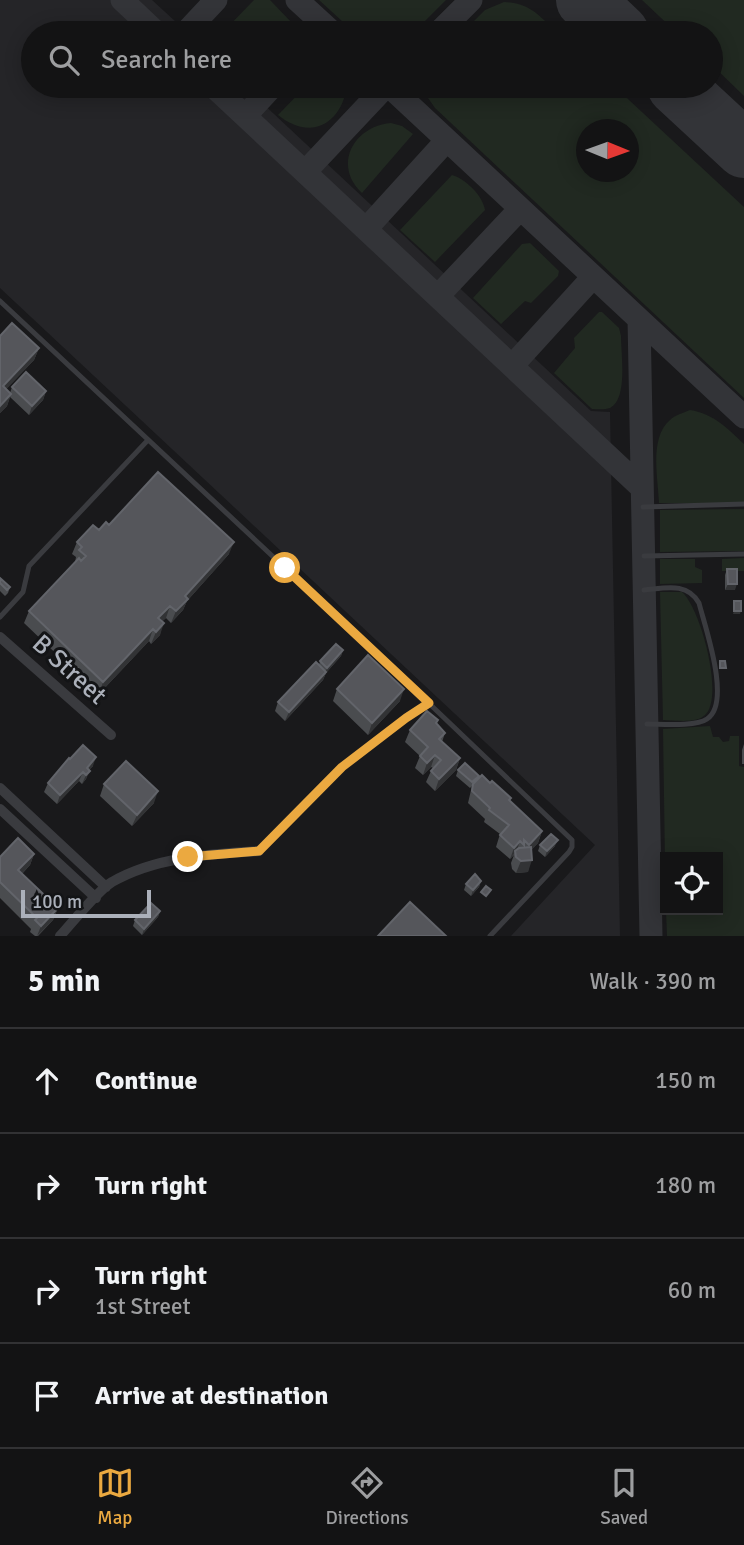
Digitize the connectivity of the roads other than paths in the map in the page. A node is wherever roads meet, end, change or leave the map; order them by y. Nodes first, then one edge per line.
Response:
1 (0, 301) edge
2 (148, 440) junction
3 (744, 505) edge
4 (643, 507) dead end
5 (744, 554) edge
6 (644, 556) dead end
7 (645, 590) dead end
8 (0, 617) edge
9 (0, 636) edge
10 (429, 703) junction
11 (647, 724) dead end
12 (111, 736) dead end
13 (0, 788) edge
14 (0, 809) edge
15 (259, 851) joint
16 (106, 887) junction
17 (96, 898) junction
18 (60, 936) edge
19 (490, 936) edge

1 - 2 lane
2 - 8 lane
2 - 10 lane
3 - 4 lane
5 - 6 lane
7 - 11 lane
9 - 12 street, B Street
10 - 15 lane
10 - 19 lane
13 - 16 street
14 - 17 street
15 - 16 street
16 - 17 street
17 - 18 street

